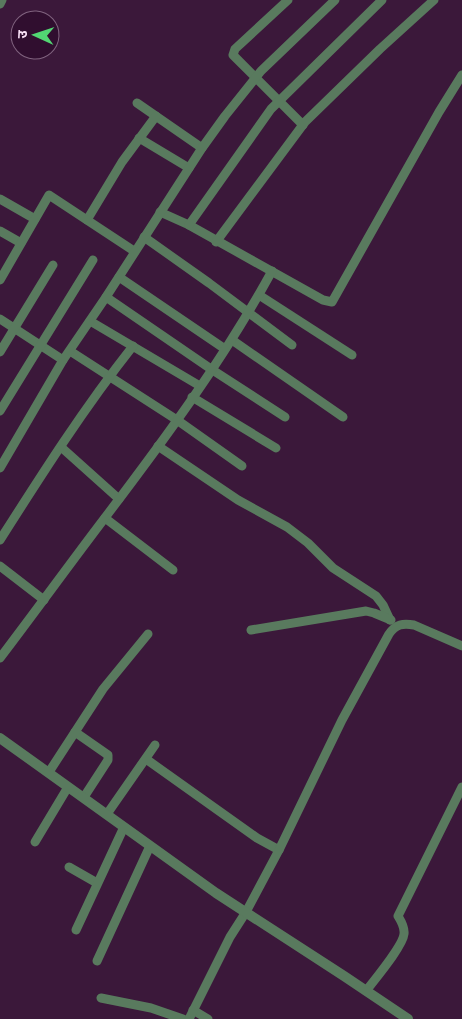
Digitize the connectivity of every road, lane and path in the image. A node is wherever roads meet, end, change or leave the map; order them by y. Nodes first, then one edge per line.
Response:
1 (2, 0) edge
2 (288, 0) edge
3 (335, 0) edge
4 (382, 0) edge
5 (434, 0) edge
6 (0, 4) edge
7 (462, 75) edge
8 (255, 77) junction
9 (279, 100) junction
10 (137, 103) dead end
11 (156, 116) junction
12 (303, 125) junction
13 (139, 138) junction
14 (202, 148) junction
15 (189, 168) junction
16 (0, 199) edge
17 (160, 212) junction
18 (35, 219) junction
19 (87, 220) junction
20 (188, 225) junction
21 (0, 231) edge
22 (144, 237) junction
23 (216, 242) junction
24 (21, 243) junction
25 (134, 251) junction
26 (0, 260) edge
27 (93, 260) dead end
28 (9, 265) junction
29 (53, 265) dead end
30 (272, 271) junction
31 (119, 277) junction
32 (0, 280) edge
33 (259, 295) junction
34 (106, 297) junction
35 (248, 313) junction
36 (0, 318) edge
37 (90, 321) junction
38 (14, 328) junction
39 (232, 340) junction
40 (292, 345) dead end
41 (41, 346) junction
42 (133, 346) junction
43 (226, 349) junction
44 (70, 351) junction
45 (0, 352) edge
46 (352, 355) dead end
47 (63, 360) junction
48 (211, 369) junction
49 (109, 376) junction
50 (200, 386) junction
51 (192, 397) junction
52 (0, 411) edge
53 (285, 417) dead end
54 (342, 417) dead end
55 (176, 420) junction
56 (158, 446) junction
57 (60, 447) junction
58 (276, 448) dead end
59 (242, 466) dead end
60 (0, 468) edge
61 (119, 500) junction
62 (105, 518) junction
63 (0, 540) edge
64 (0, 566) edge
65 (173, 570) dead end
66 (44, 600) junction
67 (390, 620) junction
68 (400, 625) junction
69 (251, 630) dead end
70 (148, 634) dead end
71 (462, 646) edge
72 (0, 658) edge
73 (75, 732) junction
74 (0, 738) edge
75 (155, 745) dead end
76 (146, 759) junction
77 (49, 772) junction
78 (68, 787) junction
79 (462, 787) edge
80 (84, 797) junction
81 (107, 814) junction
82 (124, 827) junction
83 (35, 842) dead end
84 (150, 846) junction
85 (279, 850) junction
86 (69, 867) dead end
87 (97, 883) junction
88 (246, 912) junction
89 (76, 930) dead end
90 (98, 962) dead end
91 (366, 991) junction
92 (101, 998) dead end
93 (193, 1010) junction
94 (183, 1019) edge
95 (189, 1019) edge
96 (208, 1019) edge
97 (408, 1019) edge

1 - 6 street
2 - 8 street
3 - 8 street
4 - 9 street
5 - 12 street
7 - 30 street
8 - 9 street
8 - 14 street
9 - 12 street
9 - 20 street
10 - 11 street
11 - 13 street
11 - 14 street
12 - 23 street
13 - 15 street
13 - 19 street
14 - 15 street
15 - 17 street
16 - 18 street
17 - 20 street
17 - 22 street
18 - 19 street
18 - 24 street
19 - 25 street
20 - 23 street
21 - 24 street
22 - 25 street
22 - 35 street
23 - 30 street
24 - 28 street
25 - 31 street
26 - 28 street
27 - 41 street
28 - 32 street
29 - 38 street
30 - 33 street
31 - 34 street
31 - 43 street
33 - 35 street
33 - 46 street
34 - 37 street
34 - 48 street
35 - 39 street
35 - 40 street
36 - 38 street
37 - 42 street
37 - 44 street
38 - 41 street
38 - 45 street
39 - 43 street
39 - 54 street
41 - 47 street
41 - 52 street
42 - 49 street
42 - 50 street
43 - 48 street
44 - 47 street
44 - 49 street
47 - 60 street
48 - 50 street
48 - 53 street
49 - 55 street
49 - 57 street
50 - 51 street
51 - 55 street
51 - 58 street
55 - 56 street
55 - 59 street
56 - 61 street
56 - 67 street
57 - 61 street
57 - 63 street
61 - 62 street
62 - 65 street
62 - 66 street
64 - 66 street
66 - 72 street
67 - 68 street
67 - 69 street
68 - 71 street
68 - 85 street
70 - 73 street
73 - 77 street
73 - 80 street
74 - 77 street
75 - 76 street
76 - 81 street
76 - 85 street
77 - 78 street
78 - 80 street
78 - 83 street
79 - 91 street
80 - 81 street
81 - 82 street
82 - 84 street
82 - 87 street
84 - 88 street
84 - 90 street
85 - 88 street
86 - 87 street
87 - 89 street
88 - 91 street
88 - 93 street
91 - 97 street
92 - 94 street
93 - 95 street
93 - 96 street

